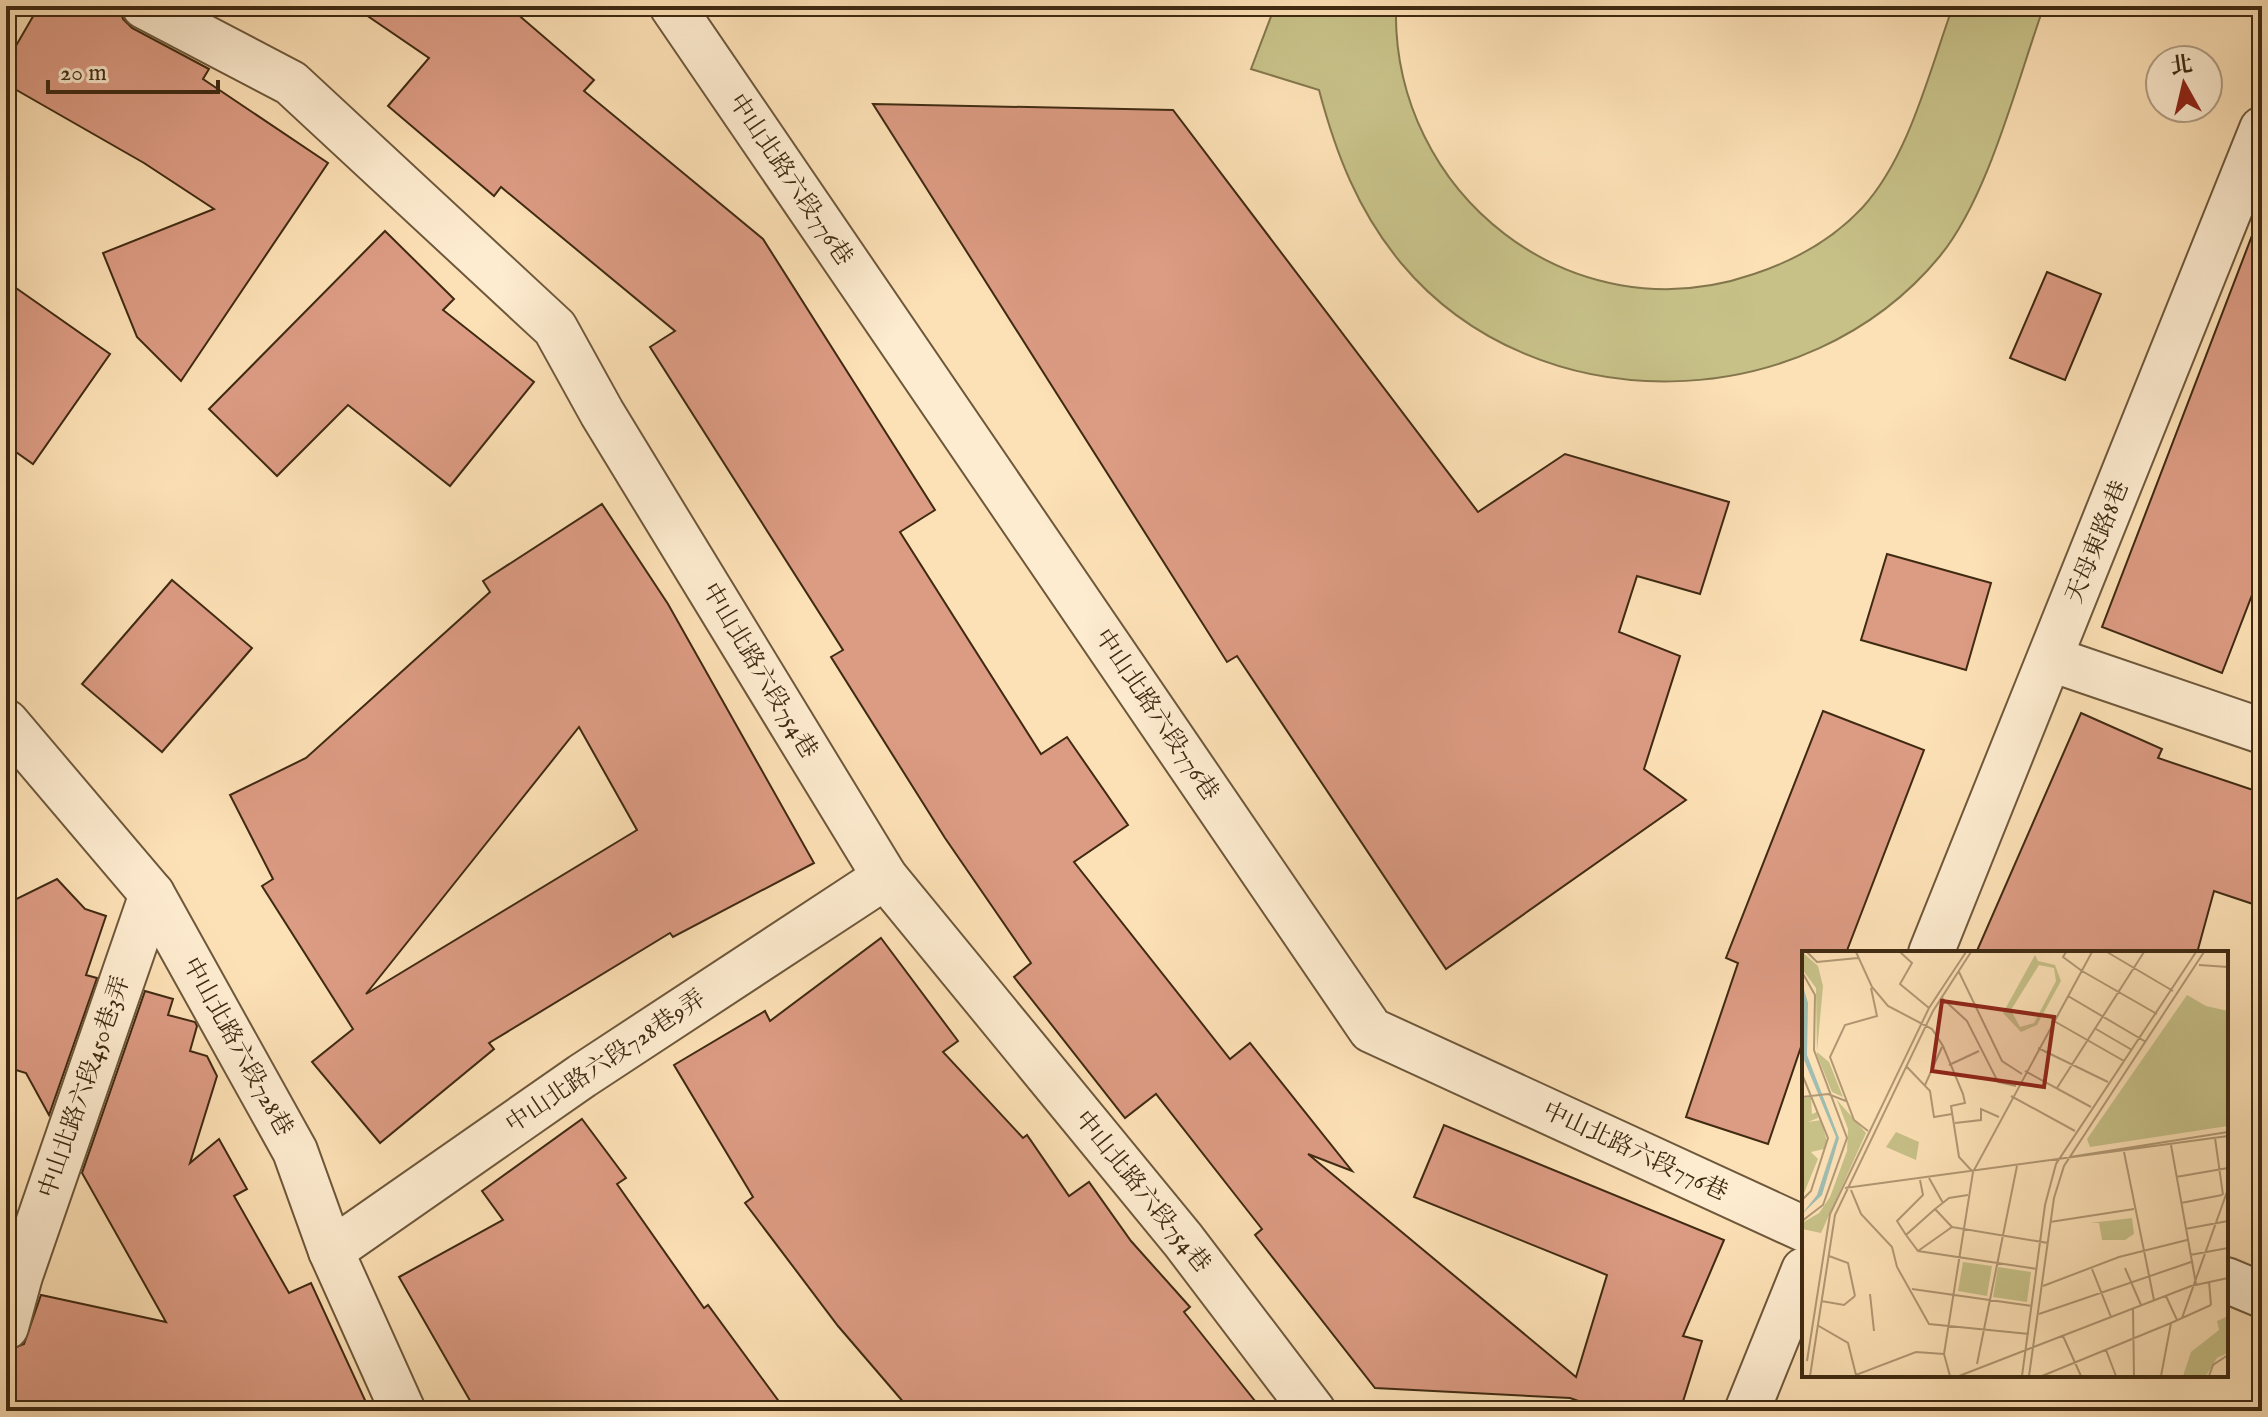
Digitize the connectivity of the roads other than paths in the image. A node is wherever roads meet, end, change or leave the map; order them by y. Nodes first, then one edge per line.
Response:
1 (144, 6) edge
2 (672, 6) edge
3 (2262, 129) edge
4 (2051, 659) junction
5 (6, 722) edge
6 (2262, 731) edge
7 (885, 877) junction
8 (152, 894) junction
9 (1932, 951) edge
10 (1802, 1228) edge
11 (331, 1251) junction
12 (1802, 1275) edge
13 (2228, 1281) edge
14 (2262, 1295) edge
15 (6, 1327) edge
16 (403, 1411) edge
17 (1313, 1411) edge
18 (1747, 1411) edge

1 - 7 street, 中山北路六段754巷
2 - 10 street, 中山北路六段776巷
3 - 4 street, 天母東路8巷
4 - 6 street
4 - 9 street, 天母東路8巷
5 - 8 street, 中山北路六段728巷
7 - 11 street, 中山北路六段728巷9弄
7 - 17 street, 中山北路六段754巷
8 - 11 street, 中山北路六段728巷
8 - 15 street, 中山北路六段450巷3弄
11 - 16 street, 中山北路六段728巷
12 - 18 street
13 - 14 street

